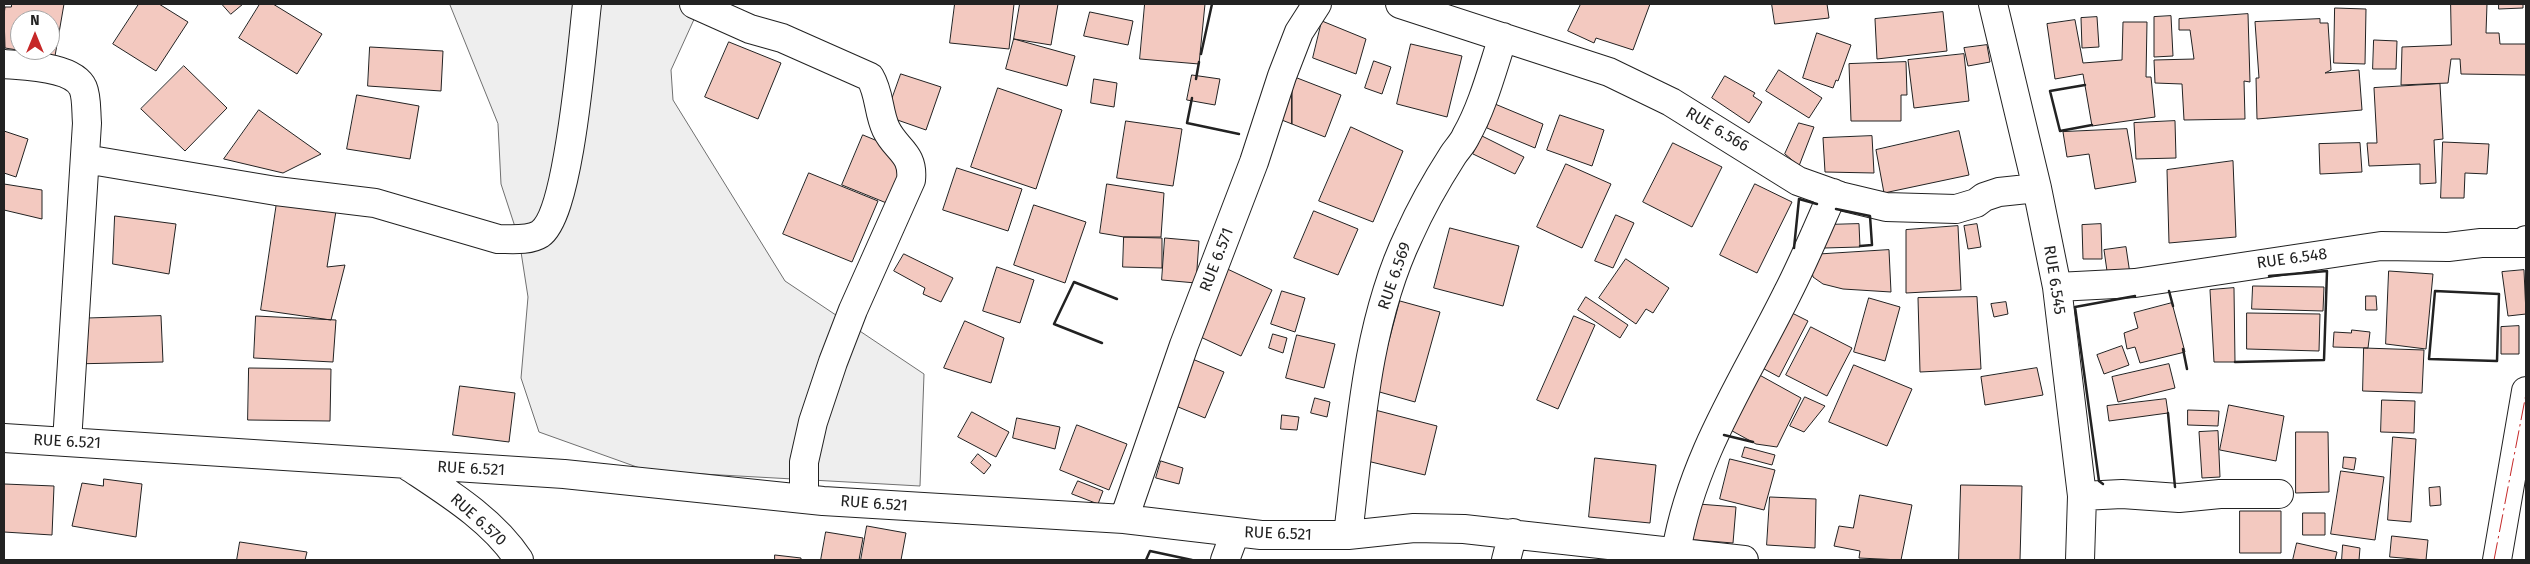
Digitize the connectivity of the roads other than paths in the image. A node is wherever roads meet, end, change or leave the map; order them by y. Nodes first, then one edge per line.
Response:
1 (586, 4) edge
2 (694, 4) edge
3 (1317, 4) edge
4 (1400, 4) edge
5 (1993, 4) edge
6 (1503, 37) junction
7 (4, 64) edge
8 (85, 159) junction
9 (2037, 188) junction
10 (1833, 193) junction
11 (2526, 242) edge
12 (2056, 287) junction
13 (2526, 391) edge
14 (4, 438) edge
15 (68, 442) junction
16 (408, 466) junction
17 (2279, 494) dead end
18 (2082, 496) junction
19 (804, 499) junction
20 (1124, 519) junction
21 (1235, 533) junction
22 (1513, 533) junction
23 (1348, 535) junction
24 (1676, 552) junction
25 (519, 560) edge
26 (1225, 560) edge
27 (1506, 560) edge
28 (1744, 560) edge
29 (2080, 560) edge
30 (2497, 560) edge

1 - 8 street
2 - 19 street
3 - 20 street, RUE 6.571
4 - 6 street, RUE 6.566
5 - 9 street, RUE 6.545
6 - 10 street, RUE 6.566
6 - 23 street, RUE 6.569
7 - 8 street
8 - 15 street
9 - 10 street, RUE 6.566
9 - 12 street, RUE 6.545
10 - 24 street
11 - 12 street, RUE 6.548
12 - 18 street, RUE 6.545
13 - 30 street
14 - 15 street, RUE 6.521
15 - 16 street, RUE 6.521
16 - 19 street, RUE 6.521
16 - 25 street, RUE 6.570
17 - 18 street
18 - 29 street, RUE 6.545
19 - 20 street, RUE 6.521
20 - 21 street, RUE 6.521
21 - 23 street, RUE 6.521
21 - 26 street
22 - 23 street, RUE 6.521
22 - 24 street, RUE 6.521
22 - 27 street
24 - 28 street, RUE 6.521

